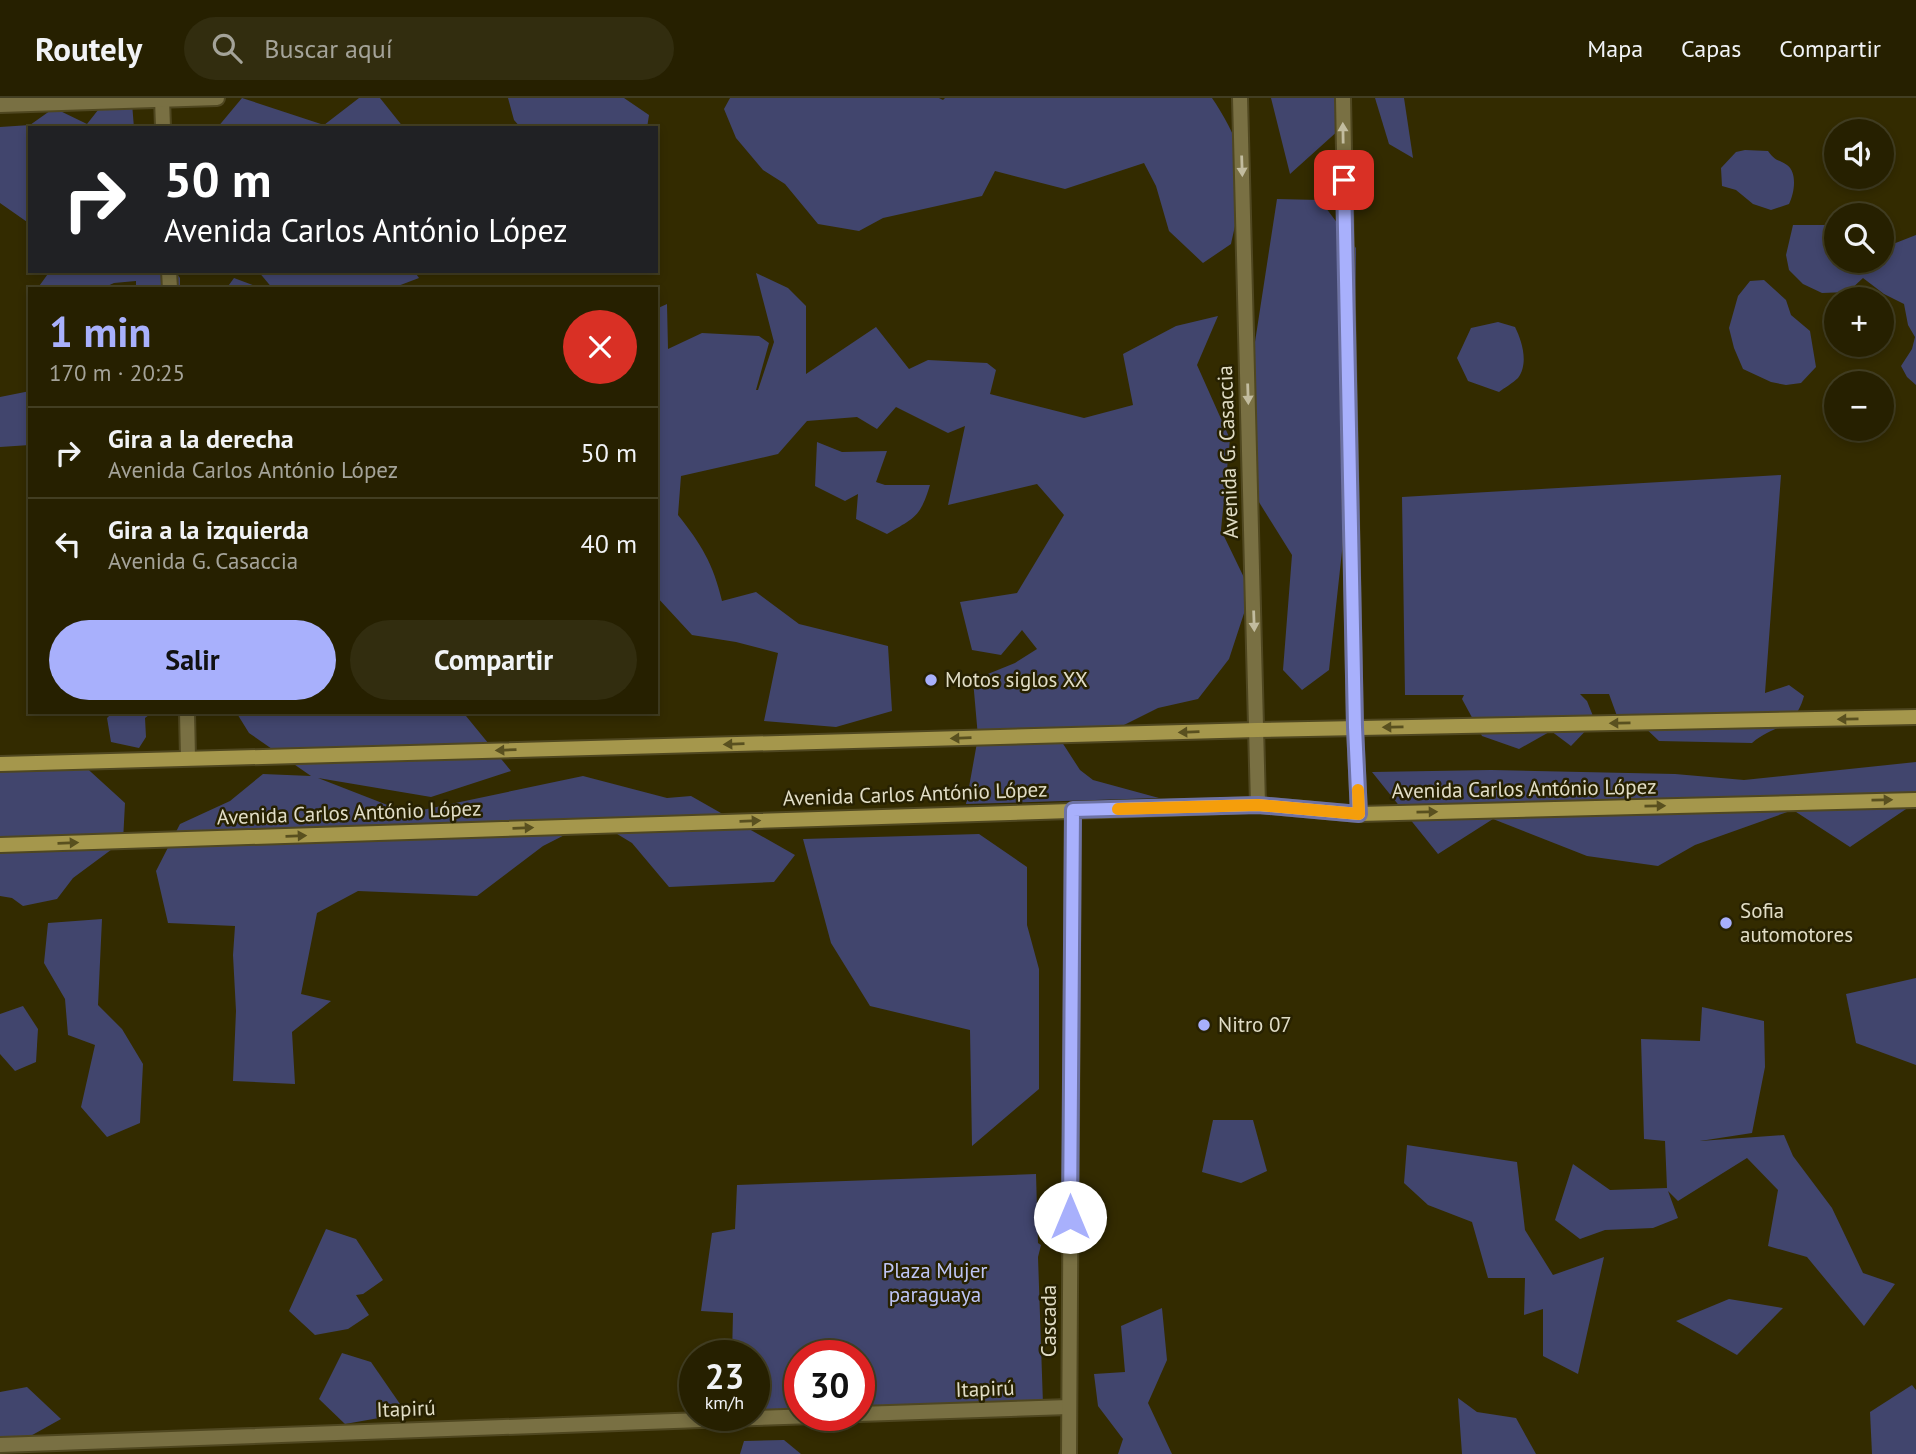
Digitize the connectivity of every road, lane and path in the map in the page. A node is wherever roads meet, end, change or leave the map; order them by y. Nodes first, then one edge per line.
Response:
1 (217, 98) edge
2 (1240, 98) edge
3 (1343, 98) edge
4 (162, 100) edge
5 (0, 105) edge
6 (163, 126) edge
7 (187, 714) edge
8 (1916, 717) edge
9 (1355, 727) junction
10 (1257, 730) junction
11 (188, 758) junction
12 (0, 764) edge
13 (1916, 800) edge
14 (1258, 805) junction
15 (1073, 810) junction
16 (1359, 814) junction
17 (0, 845) edge
18 (1069, 1407) junction
19 (875, 1413) edge
20 (784, 1417) edge
21 (0, 1445) edge
22 (1069, 1454) edge

1 - 4 street
2 -> 10 street, Avenida G. Casaccia
9 -> 3 street
4 - 5 street
4 - 6 street
7 - 11 street
8 -> 9 main road
9 - 10 main road
9 - 16 street
10 -> 11 main road
10 - 14 street, Avenida G. Casaccia
11 - 12 main road
16 -> 13 main road, Avenida Carlos António López
14 - 15 main road, Avenida Carlos António López
14 - 16 main road, Avenida Carlos António López
17 -> 15 main road, Avenida Carlos António López
15 - 18 street, Cascada
18 - 19 street, Itapirú
18 - 22 street, Cascada
20 - 21 street, Itapirú

